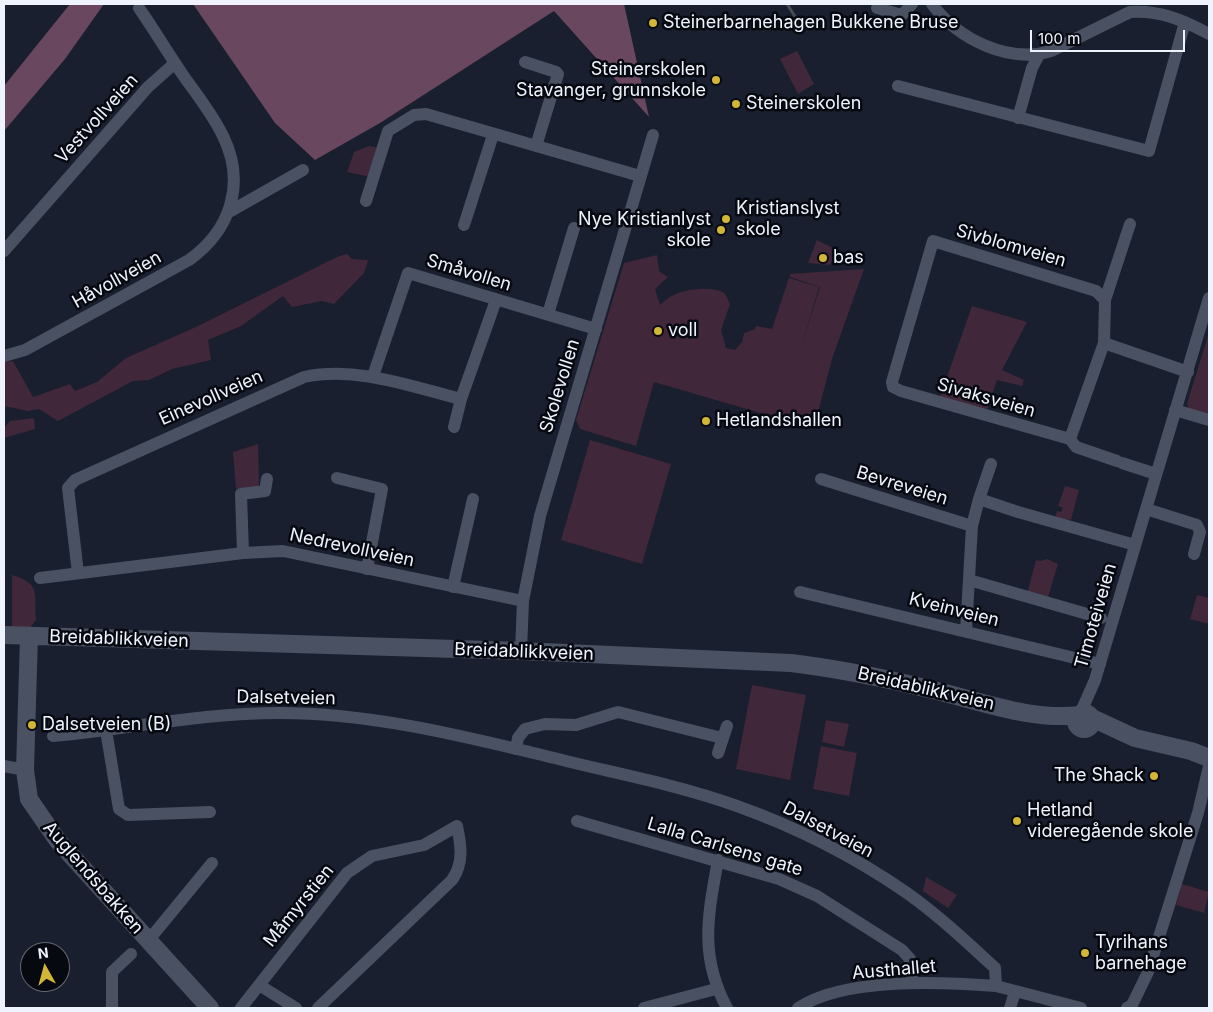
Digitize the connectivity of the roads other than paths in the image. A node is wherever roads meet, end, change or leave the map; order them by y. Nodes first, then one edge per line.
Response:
1 (912, 4) edge
2 (932, 4) edge
3 (139, 8) dead end
4 (877, 8) dead end
5 (1129, 8) edge
6 (1186, 22) junction
7 (1209, 34) edge
8 (1039, 55) junction
9 (526, 62) dead end
10 (175, 63) junction
11 (898, 86) dead end
12 (1018, 118) junction
13 (494, 135) junction
14 (654, 135) dead end
15 (536, 146) junction
16 (303, 170) dead end
17 (640, 176) junction
18 (366, 201) dead end
19 (229, 212) junction
20 (1130, 224) dead end
21 (464, 225) dead end
22 (574, 228) dead end
23 (4, 251) edge
24 (1209, 298) edge
25 (496, 300) junction
26 (1105, 300) junction
27 (548, 314) junction
28 (596, 329) junction
29 (1104, 343) junction
30 (4, 356) edge
31 (1188, 372) junction
32 (373, 376) junction
33 (893, 387) joint
34 (461, 399) junction
35 (1175, 410) junction
36 (1209, 420) edge
37 (454, 427) dead end
38 (1070, 440) junction
39 (991, 464) dead end
40 (1156, 474) junction
41 (336, 478) dead end
42 (266, 479) dead end
43 (821, 479) dead end
44 (473, 499) dead end
45 (979, 499) junction
46 (1146, 509) junction
47 (972, 526) junction
48 (1135, 545) junction
49 (243, 553) junction
50 (1194, 554) dead end
51 (367, 569) junction
52 (78, 573) junction
53 (40, 578) dead end
54 (969, 580) junction
55 (453, 586) junction
56 (800, 592) dead end
57 (523, 601) junction
58 (1101, 618) dead end
59 (966, 631) junction
60 (4, 635) edge
61 (29, 636) junction
62 (521, 651) junction
63 (1100, 664) junction
64 (1085, 720) junction
65 (727, 726) dead end
66 (106, 730) junction
67 (53, 736) dead end
68 (722, 738) junction
69 (516, 749) junction
70 (718, 753) dead end
71 (1209, 758) edge
72 (4, 766) edge
73 (1209, 766) edge
74 (24, 770) junction
75 (1207, 785) edge
76 (210, 812) dead end
77 (577, 821) dead end
78 (718, 860) junction
79 (212, 863) dead end
80 (148, 941) junction
81 (131, 954) dead end
82 (912, 983) junction
83 (259, 985) junction
84 (996, 986) junction
85 (716, 989) junction
86 (1015, 992) junction
87 (112, 1008) edge
88 (210, 1008) edge
89 (240, 1008) edge
90 (296, 1008) edge
91 (318, 1008) edge
92 (644, 1008) edge
93 (727, 1008) edge
94 (798, 1008) edge
95 (1010, 1008) edge
96 (1081, 1008) edge
97 (1127, 1008) edge

1 - 4 street
2 - 8 street
3 - 10 street
5 - 6 street
5 - 8 street
6 - 7 street
6 - 12 street
8 - 12 street
9 - 15 street
10 - 19 street, Håvollveien
10 - 23 street, Vestvollveien
11 - 12 street
13 - 15 street
13 - 18 street
13 - 21 street
14 - 17 street, Skolevollen
15 - 17 street
16 - 19 street
17 - 28 street, Skolevollen
19 - 30 street, Håvollveien
20 - 26 street
22 - 27 street
24 - 31 street, Timoteiveien
25 - 27 street, Småvollen
25 - 32 street, Småvollen
25 - 34 street
26 - 29 street
26 - 33 street, Sivblomveien
27 - 28 street, Småvollen
28 - 57 street, Skolevollen
29 - 31 street
29 - 38 street
31 - 35 street, Timoteiveien
32 - 34 street, Einevollveien
32 - 52 street, Einevollveien
33 - 38 street, Sivaksveien
34 - 37 street
35 - 36 street
35 - 40 street, Timoteiveien
38 - 40 street, Sivaksveien
39 - 45 street
40 - 46 street, Timoteiveien
41 - 51 street
42 - 49 street
43 - 47 street, Bevreveien
44 - 55 street
45 - 47 street
45 - 48 street, Timoteiveien
46 - 48 street, Timoteiveien
46 - 50 street
47 - 54 street
48 - 63 street, Timoteiveien
49 - 51 street, Nedrevollveien
49 - 52 street, Nedrevollveien
51 - 55 street, Nedrevollveien
52 - 53 street, Nedrevollveien
54 - 58 street
54 - 59 street
55 - 57 street, Nedrevollveien
56 - 59 street, Kveinveien
57 - 62 street, Skolevollen
59 - 63 street, Kveinveien
60 - 61 main road, Breidablikkveien
61 - 62 main road, Breidablikkveien
61 - 74 main road, Auglendsbakken
62 - 64 main road, Breidablikkveien
63 - 64 street, Timoteiveien
64 - 71 main road, Breidablikkveien
65 - 68 street
66 - 67 street, Dalsetveien
66 - 69 street, Dalsetveien
66 - 76 street
68 - 69 street
68 - 70 street
69 - 84 street, Dalsetveien
72 - 74 street
73 - 75 street
74 - 80 main road, Auglendsbakken
75 - 97 street
77 - 78 street, Lalla Carlsens gate
78 - 82 street, Lalla Carlsens gate
78 - 85 street
79 - 80 street
80 - 88 main road, Auglendsbakken
81 - 87 street
82 - 84 street, Austhallet
82 - 94 street, Austhallet
83 - 89 street, Måmyrstien
83 - 90 street
83 - 91 street, Måmyrstien
84 - 86 street
85 - 92 street
85 - 93 street
86 - 95 street
86 - 96 street

